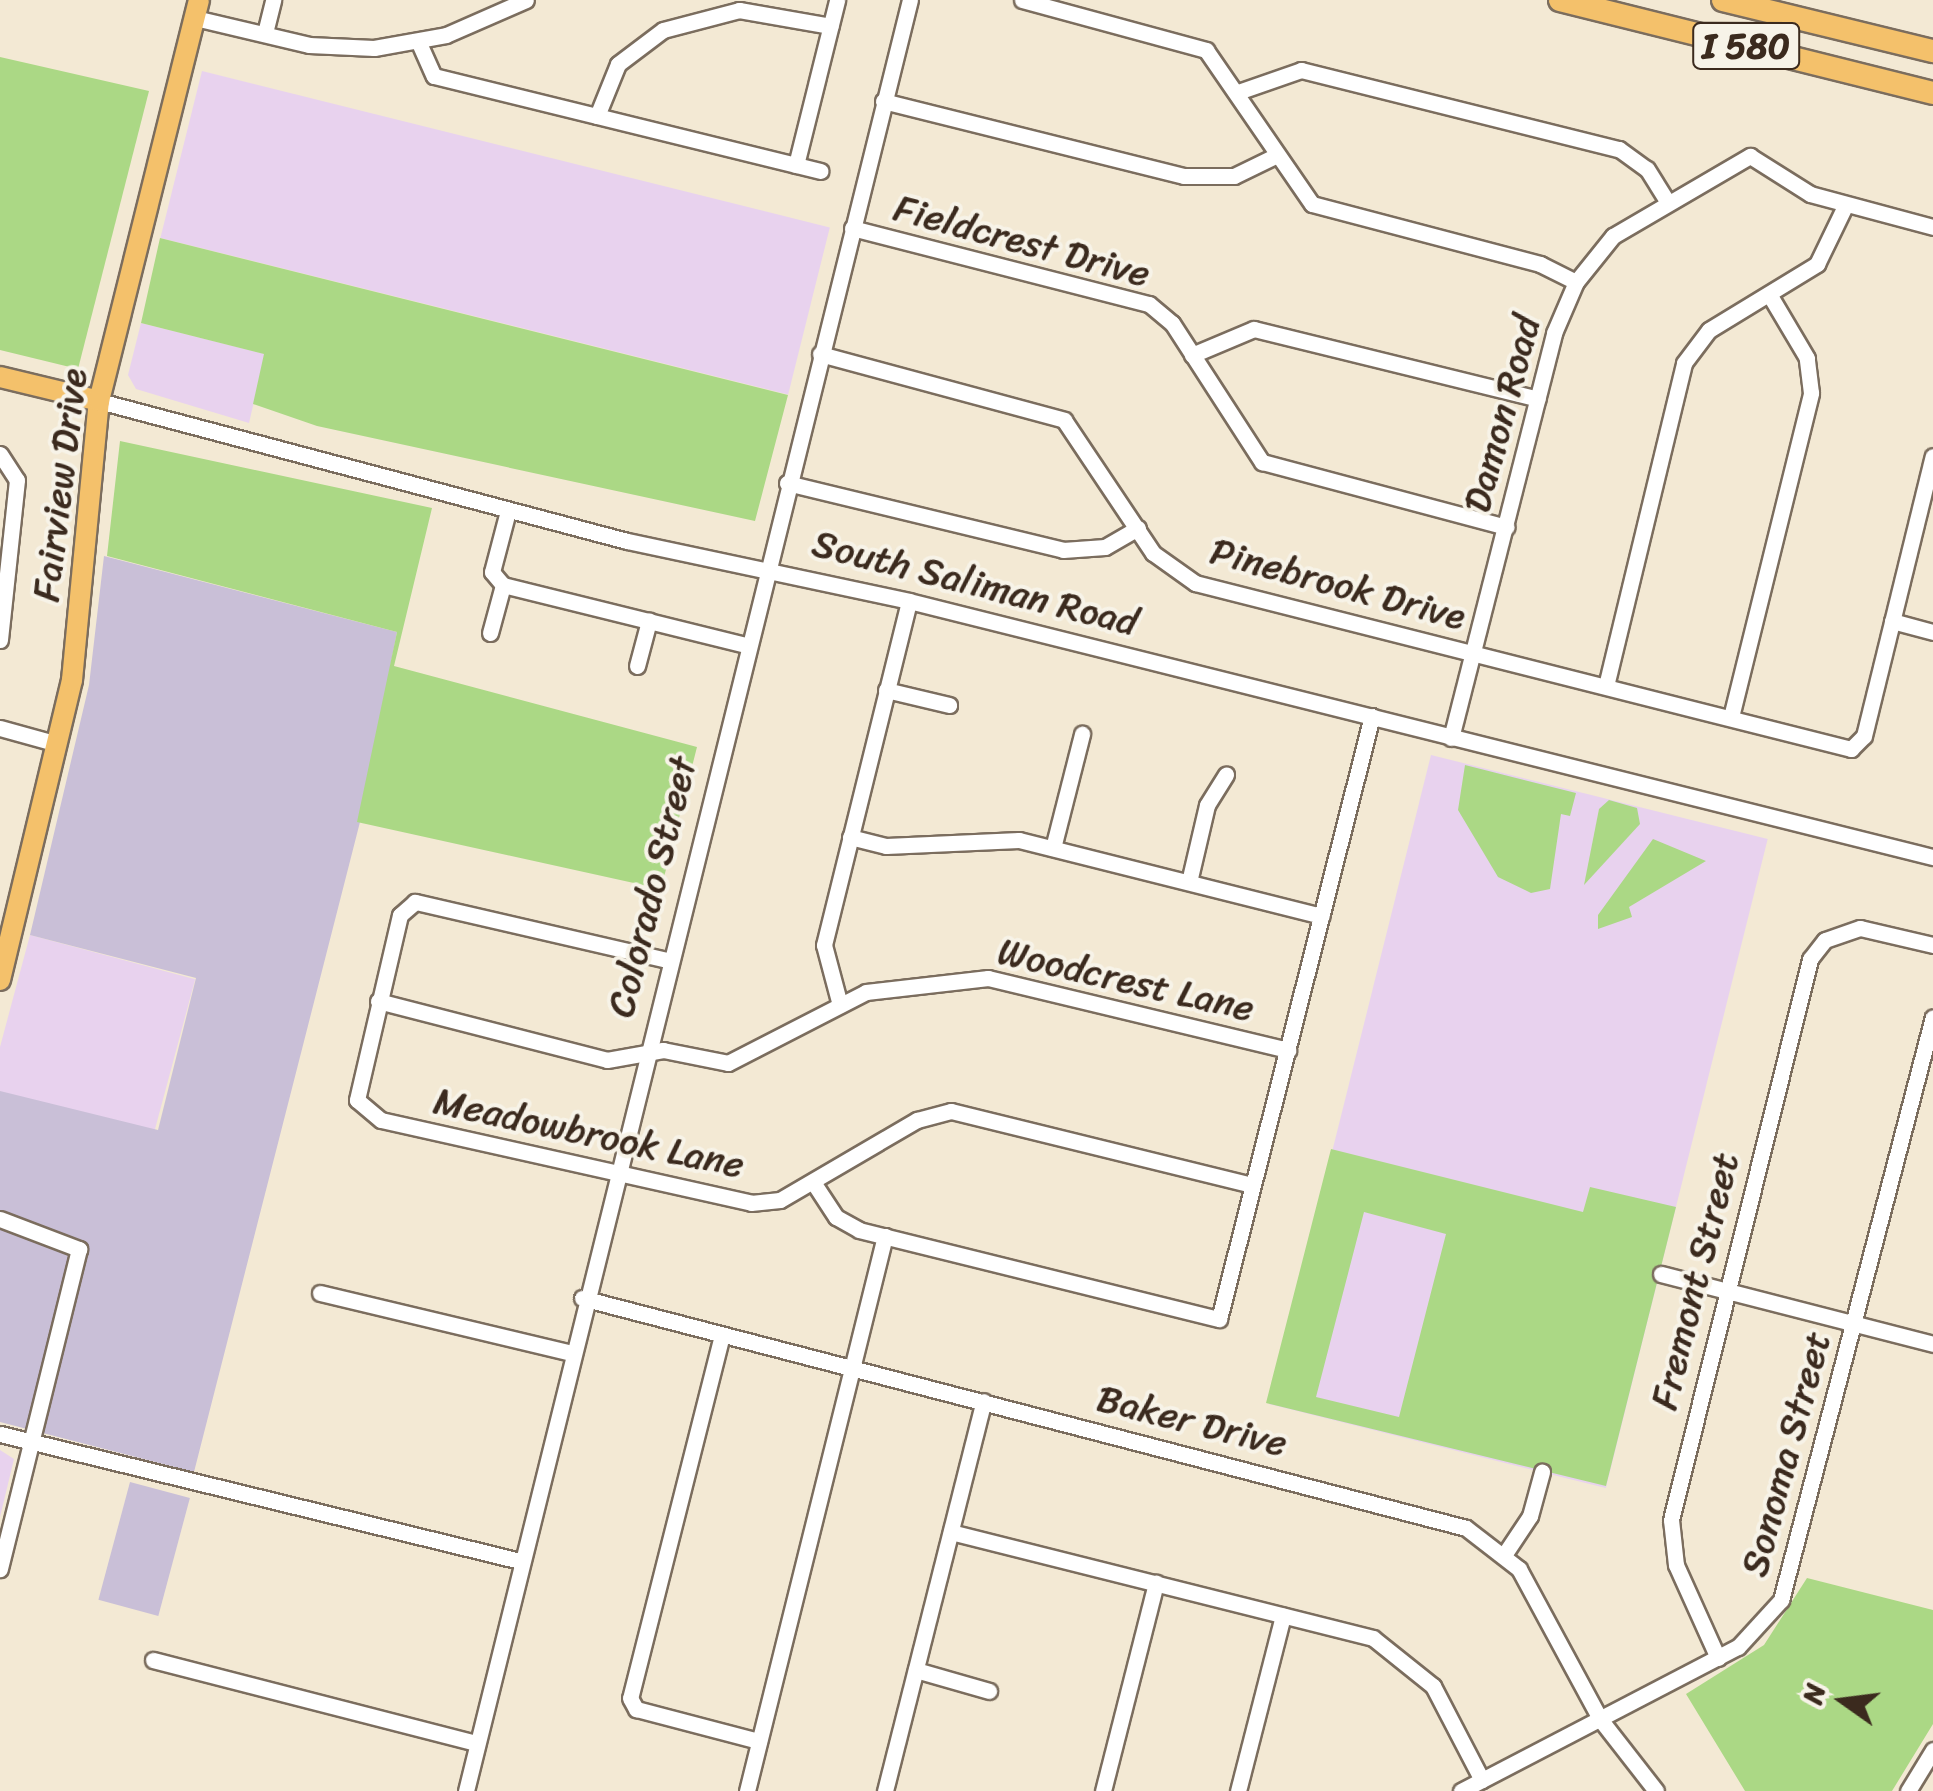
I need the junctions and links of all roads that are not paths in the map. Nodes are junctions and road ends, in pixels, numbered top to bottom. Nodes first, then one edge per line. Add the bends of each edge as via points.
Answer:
1 (273, 0) edge
2 (526, 0) edge
3 (838, 0) edge
4 (910, 0) edge
5 (1022, 0) edge
6 (1560, 0) edge
7 (1722, 0) edge
8 (197, 9) edge
9 (831, 26) junction
10 (265, 34) junction
11 (418, 43) junction
12 (1933, 52) edge
13 (1238, 92) junction
14 (1933, 93) edge
15 (883, 101) junction
16 (598, 116) junction
17 (1276, 155) junction
18 (796, 165) junction
19 (821, 171) dead end
20 (1666, 200) junction
21 (1845, 206) junction
22 (1933, 226) edge
23 (852, 228) junction
24 (1576, 282) junction
25 (1768, 294) junction
26 (820, 354) junction
27 (1192, 354) junction
28 (0, 377) edge
29 (1538, 399) junction
30 (99, 401) junction
31 (0, 454) edge
32 (1933, 456) edge
33 (788, 483) junction
34 (508, 510) junction
35 (1506, 526) junction
36 (1138, 528) junction
37 (766, 568) junction
38 (502, 584) junction
39 (909, 600) junction
40 (649, 621) junction
41 (1892, 622) junction
42 (1933, 632) edge
43 (490, 633) dead end
44 (0, 640) edge
45 (746, 645) junction
46 (1474, 653) junction
47 (637, 666) dead end
48 (1606, 686) junction
49 (886, 690) junction
50 (950, 706) dead end
51 (1372, 716) junction
52 (1730, 717) junction
53 (0, 728) edge
54 (1082, 734) dead end
55 (1452, 738) junction
56 (58, 744) junction
57 (1226, 774) dead end
58 (850, 837) junction
59 (1053, 848) junction
60 (1933, 857) edge
61 (1189, 882) junction
62 (1322, 916) junction
63 (1933, 945) edge
64 (667, 960) junction
65 (0, 980) edge
66 (378, 1001) junction
67 (840, 1006) junction
68 (1933, 1017) edge
69 (1288, 1050) junction
70 (643, 1056) junction
71 (612, 1176) junction
72 (812, 1182) junction
73 (1252, 1185) junction
74 (0, 1220) edge
75 (885, 1236) junction
76 (1660, 1274) dead end
77 (1726, 1290) junction
78 (320, 1293) dead end
79 (582, 1298) junction
80 (1856, 1323) junction
81 (722, 1334) junction
82 (1933, 1344) edge
83 (568, 1352) junction
84 (854, 1368) junction
85 (984, 1401) junction
86 (0, 1434) edge
87 (32, 1443) junction
88 (1542, 1472) dead end
89 (950, 1532) junction
90 (1504, 1556) junction
91 (516, 1560) junction
92 (0, 1569) edge
93 (1156, 1583) junction
94 (1283, 1616) junction
95 (1718, 1658) junction
96 (153, 1660) dead end
97 (916, 1670) junction
98 (990, 1691) dead end
99 (1600, 1719) junction
100 (760, 1741) junction
101 (477, 1743) junction
102 (1933, 1750) edge
103 (1482, 1780) junction
104 (466, 1791) edge
105 (747, 1791) edge
106 (885, 1791) edge
107 (1104, 1791) edge
108 (1238, 1791) edge
109 (1461, 1791) edge
110 (1656, 1791) edge
111 (1908, 1791) edge

1 - 10 street
2 - 11 street
3 - 9 street
4 - 15 street, Colorado Street
5 - 13 street via 1189,42 1221,63
6 - 14 highway, I 580
7 - 12 highway, I 580
8 - 10 street
8 - 30 main road, Fairview Drive
9 - 16 street via 740,10 663,30 618,64
9 - 18 street
10 - 11 street via 358,49
11 - 16 street via 434,76
13 - 17 street
13 - 20 street via 1302,70 1618,149 1648,169
15 - 17 street via 1184,176 1234,176
15 - 23 street, Colorado Street
16 - 18 street
17 - 24 street via 1307,200 1333,214 1540,264
18 - 19 street
20 - 21 street, Damon Road via 1757,157 1797,188
20 - 24 street, Damon Road via 1612,236
21 - 22 street
21 - 25 street via 1817,264
23 - 26 street, Colorado Street
23 - 27 street, Fieldcrest Drive via 1134,298 1172,323
24 - 29 street, Damon Road
25 - 48 street via 1709,330 1684,363
25 - 52 street via 1807,358 1811,394
26 - 33 street, Colorado Street
26 - 36 street, Pinebrook Drive via 1064,420
27 - 29 street via 1254,329
27 - 35 street, Fieldcrest Drive via 1248,451 1276,470
28 - 30 main road, South Saliman Road
29 - 35 street, Damon Road
30 - 34 street, South Saliman Road
30 - 56 main road, Fairview Drive
31 - 44 street via 17,480
32 - 41 street
33 - 36 street via 1062,550 1104,547
33 - 37 street, Colorado Street
34 - 37 street, South Saliman Road
34 - 38 street via 492,572
35 - 46 street, Damon Road
36 - 46 street, Pinebrook Drive via 1165,565 1195,583
37 - 39 street, South Saliman Road
37 - 45 street, Colorado Street
38 - 40 street
38 - 43 street
39 - 49 street
39 - 51 street, South Saliman Road
40 - 45 street
40 - 47 street
41 - 42 street
41 - 52 street, Pinebrook Drive via 1857,745
45 - 64 street, Colorado Street
46 - 48 street, Pinebrook Drive
46 - 55 street, Damon Road
48 - 52 street, Pinebrook Drive
49 - 50 street
49 - 58 street
51 - 55 street, South Saliman Road
51 - 62 street
53 - 56 street
54 - 59 street
55 - 60 street, South Saliman Road
56 - 65 main road, Fairview Drive
57 - 61 street via 1207,805
58 - 59 street via 894,846 998,837
58 - 67 street via 824,945
59 - 61 street
61 - 62 street
62 - 69 street
63 - 77 street, Fremont Street via 1842,930 1810,958
64 - 66 street via 415,902 400,915
64 - 70 street, Colorado Street
66 - 70 street, Woodcrest Lane via 607,1060
66 - 71 street, Meadowbrook Lane via 356,1088 362,1110
67 - 69 street, Woodcrest Lane via 877,989 1002,979
67 - 70 street, Woodcrest Lane via 741,1061
68 - 80 street, Sonoma Street
69 - 73 street
70 - 71 street, Colorado Street
71 - 72 street, Meadowbrook Lane via 633,1173 764,1204
71 - 79 street, Colorado Street
72 - 73 street, Meadowbrook Lane via 917,1120 951,1111
72 - 75 street via 843,1223
73 - 75 street via 1219,1319
74 - 87 street via 80,1249
75 - 84 street
76 - 77 street
77 - 80 street
77 - 95 street, Fremont Street via 1671,1520 1676,1566
78 - 83 street
79 - 81 street, Baker Drive
79 - 83 street, Colorado Street
80 - 82 street
80 - 95 street, Sonoma Street via 1789,1583 1767,1622
81 - 84 street, Baker Drive
81 - 100 street via 637,1672 636,1709
83 - 91 street, Colorado Street
84 - 85 street, Baker Drive
84 - 100 street
85 - 89 street
85 - 90 street, Baker Drive via 1441,1518
86 - 87 street
87 - 91 street
87 - 92 street
88 - 90 street via 1530,1516
89 - 93 street
89 - 97 street
90 - 99 street, Baker Drive via 1538,1599
91 - 101 street, Colorado Street
93 - 94 street
93 - 107 street
94 - 103 street via 1372,1638 1414,1663
94 - 108 street
95 - 99 street, Sonoma Street
96 - 101 street
97 - 98 street
97 - 106 street
99 - 103 street, Sonoma Street
99 - 110 street, Baker Drive
100 - 105 street
101 - 104 street, Colorado Street
102 - 111 street
103 - 109 street, Sonoma Street

